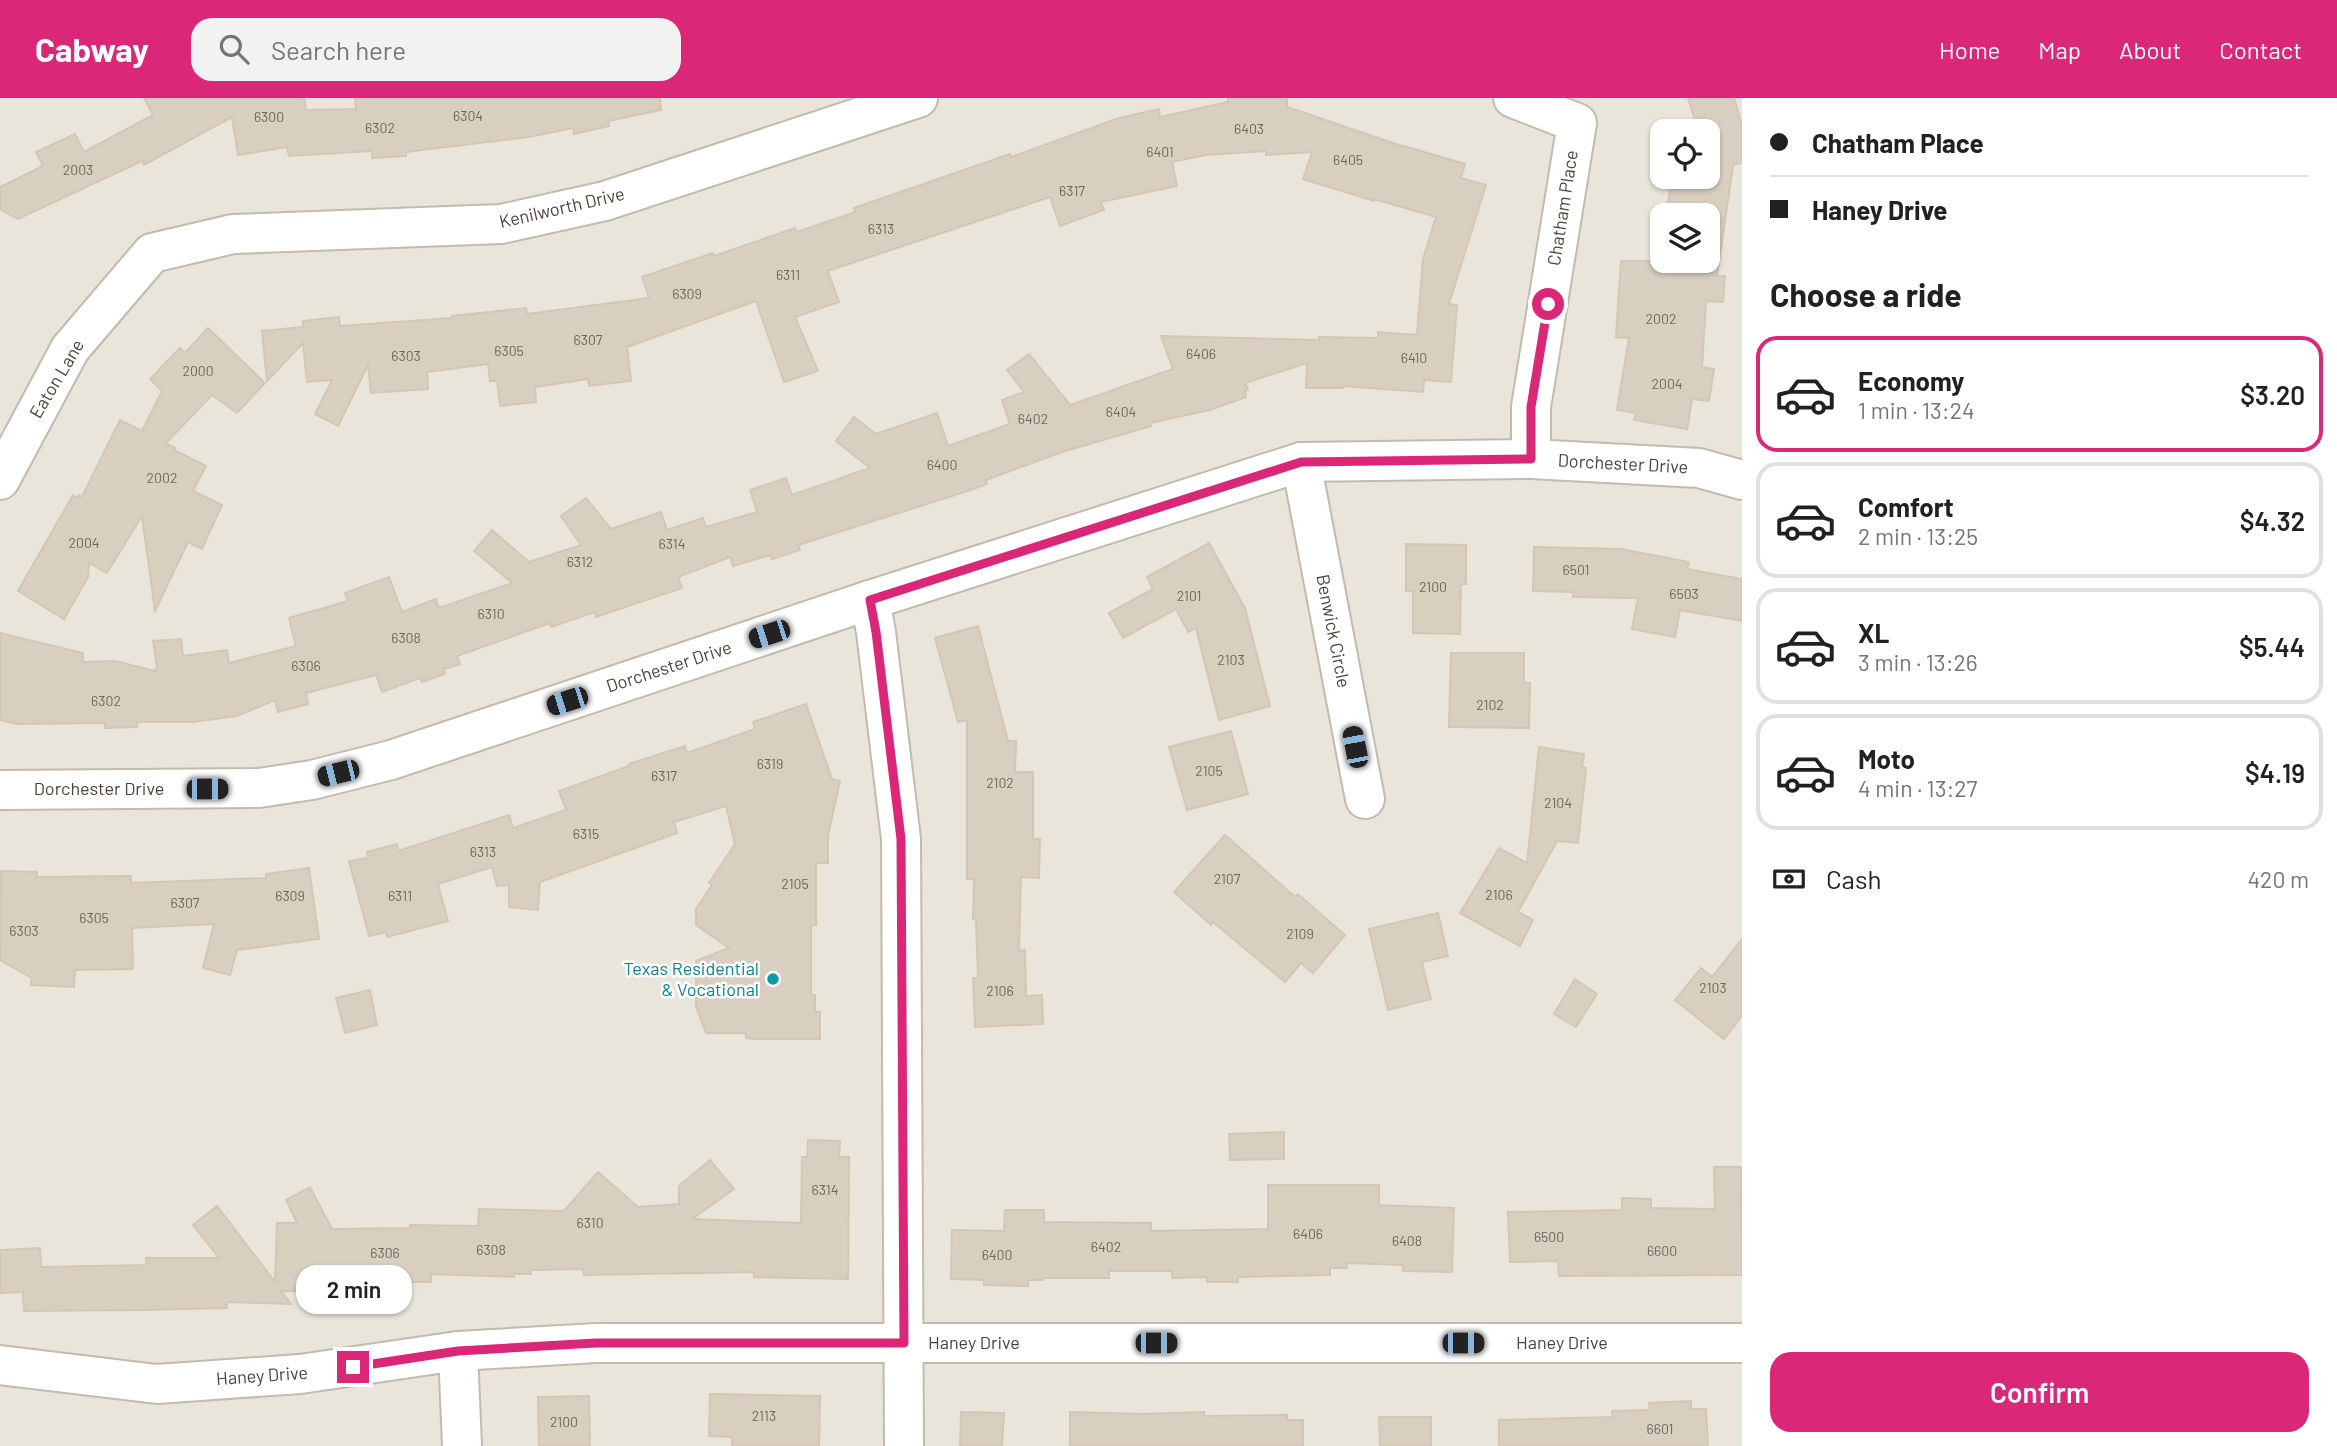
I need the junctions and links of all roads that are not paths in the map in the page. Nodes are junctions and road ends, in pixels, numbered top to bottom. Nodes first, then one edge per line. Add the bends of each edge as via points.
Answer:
1 (918, 98) edge
2 (1513, 98) edge
3 (152, 253) joint
4 (1531, 459) junction
5 (1301, 462) junction
6 (0, 480) edge
7 (1742, 480) edge
8 (870, 600) junction
9 (0, 790) edge
10 (1365, 799) dead end
11 (904, 1343) junction
12 (1742, 1343) edge
13 (458, 1351) junction
14 (0, 1365) edge
15 (462, 1446) edge
16 (904, 1446) edge

1 - 3 street, Kenilworth Drive via 606,201 514,221 233,234
2 - 4 street, Chatham Place via 1577,123 1531,407
3 - 6 street, Eaton Lane via 70,349
4 - 5 street, Dorchester Drive
4 - 7 street, Dorchester Drive via 1699,468
5 - 8 street, Dorchester Drive
5 - 10 street, Benwick Circle
8 - 9 street, Dorchester Drive via 390,760 312,780 259,788
8 - 11 street via 901,839
11 - 12 street, Haney Drive
11 - 13 street, Haney Drive via 596,1343
11 - 16 street
13 - 14 street, Haney Drive via 300,1374 158,1384
13 - 15 street

